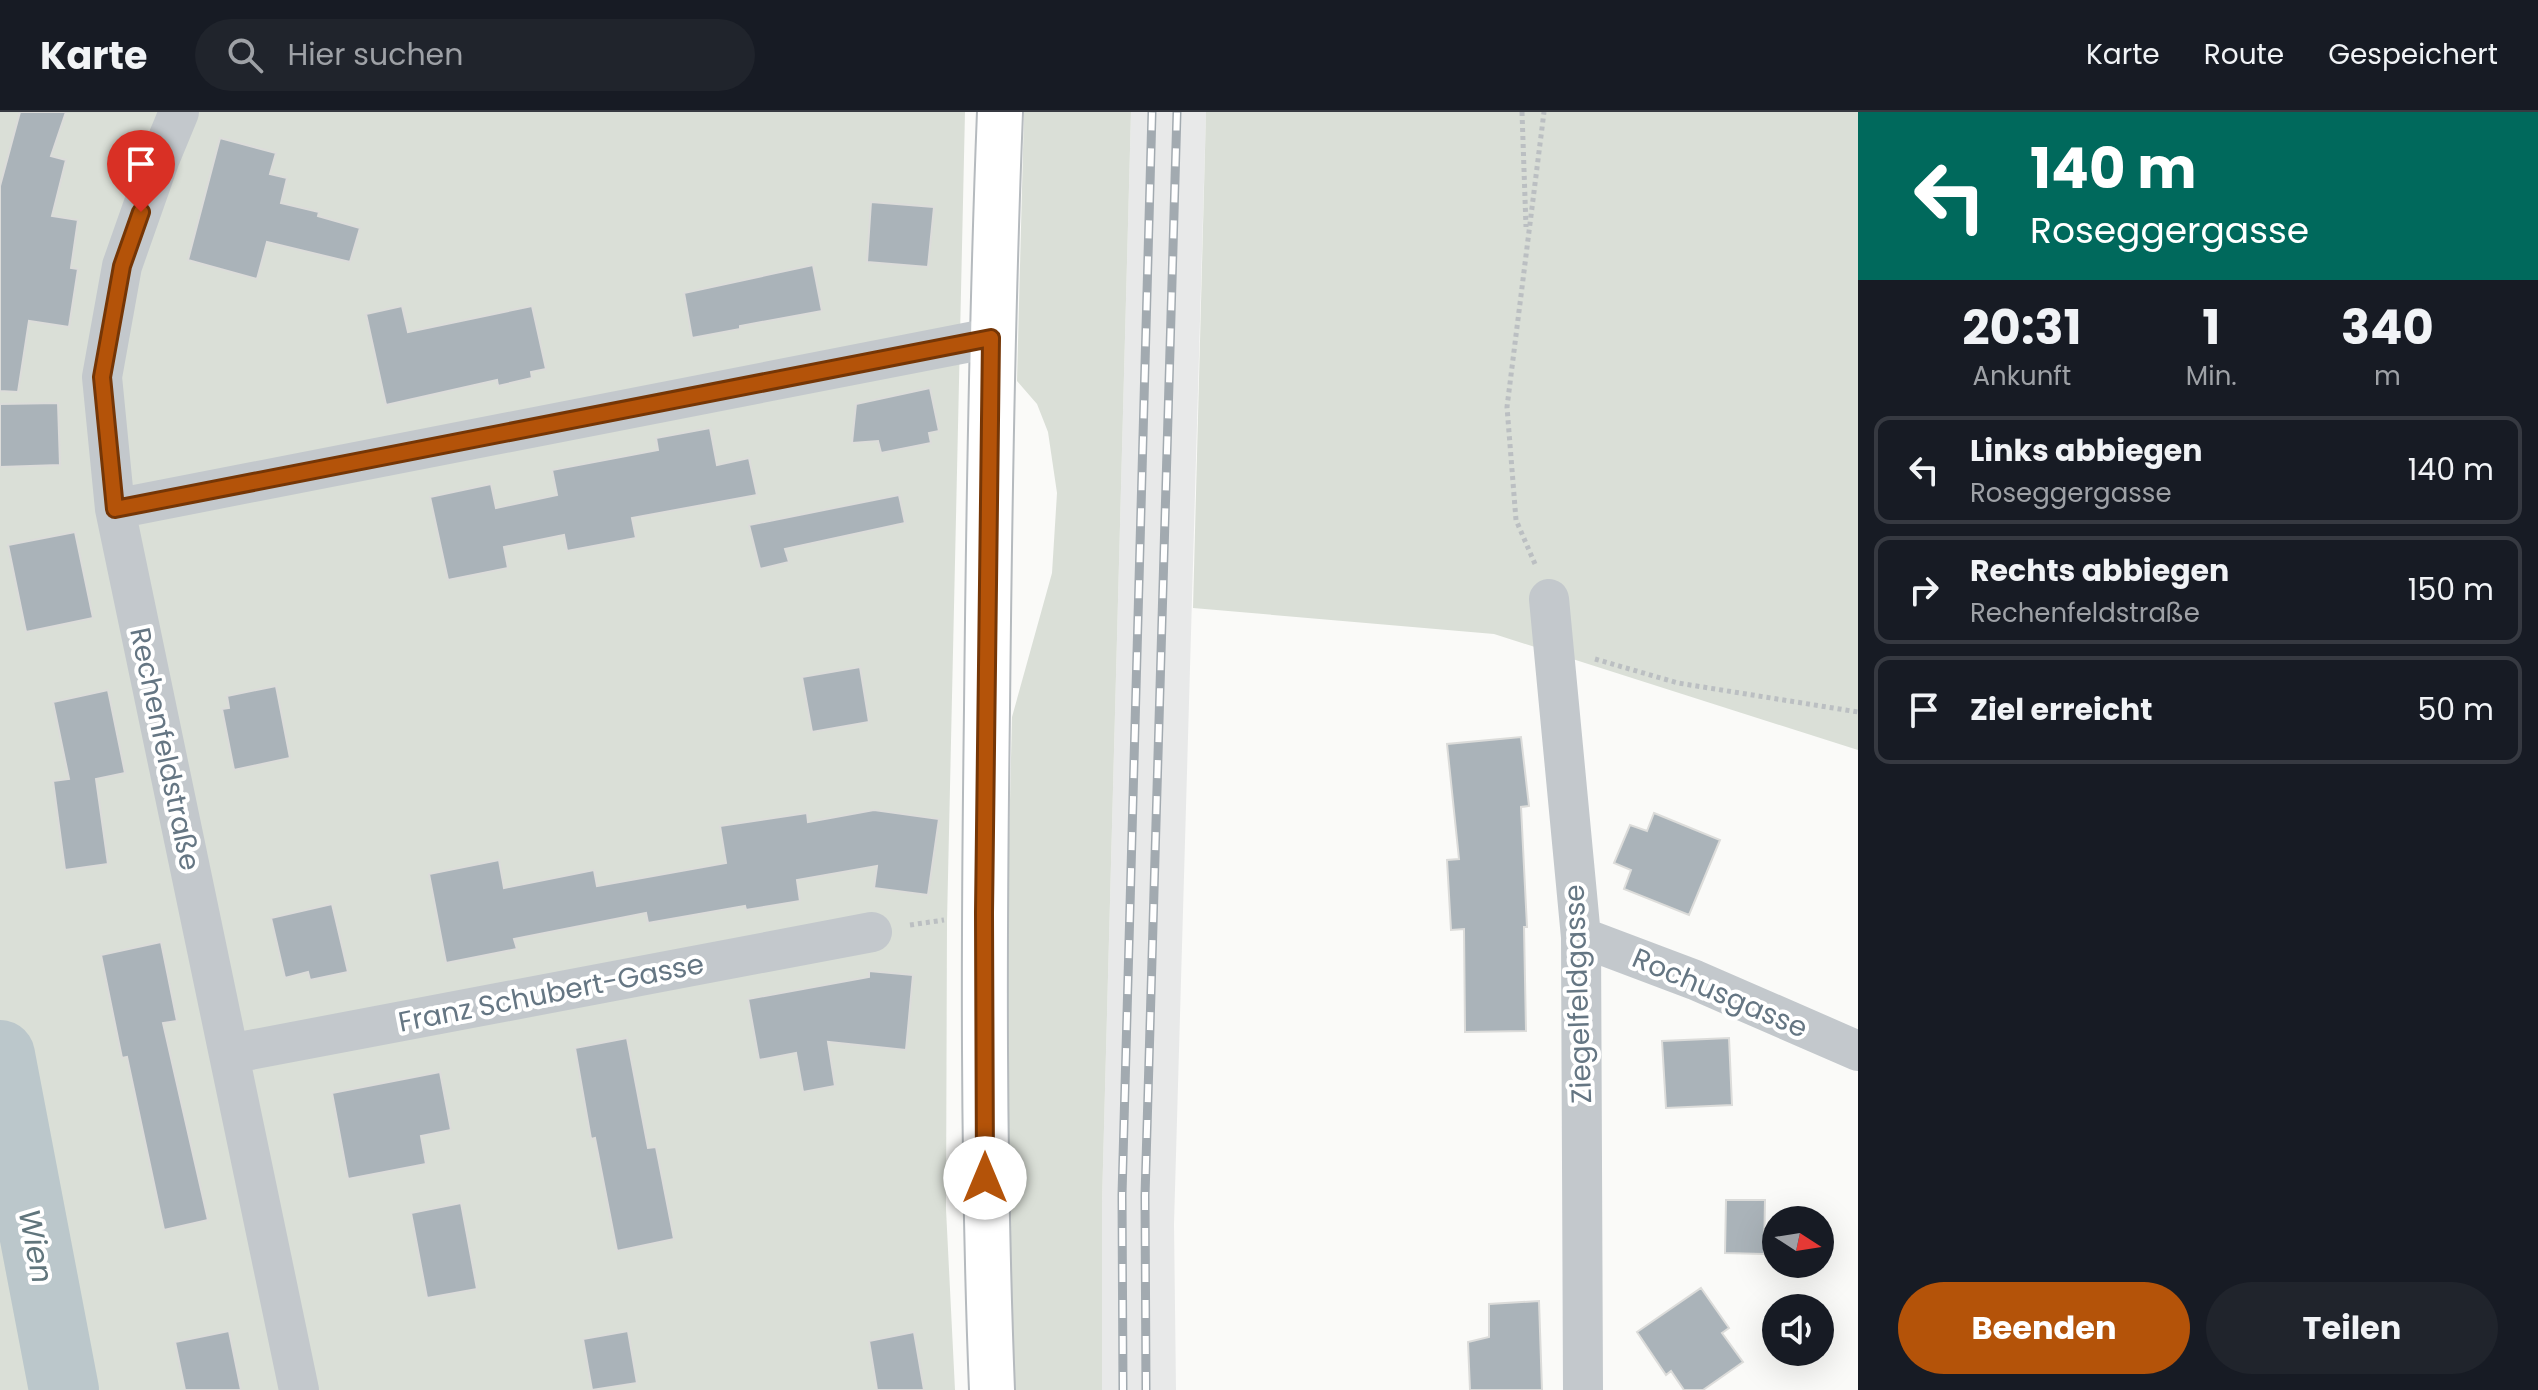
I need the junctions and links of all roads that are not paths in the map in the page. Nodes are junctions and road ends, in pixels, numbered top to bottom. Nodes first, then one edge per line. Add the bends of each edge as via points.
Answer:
1 (179, 112) edge
2 (1000, 112) edge
3 (991, 338) junction
4 (115, 509) junction
5 (1549, 599) road end
6 (872, 932) road end
7 (1581, 937) junction
8 (1858, 1051) edge
9 (229, 1054) junction
10 (299, 1390) edge
11 (992, 1390) edge
12 (1583, 1390) edge

1 - 4 street, Rechenfeldstraße via 122,266 102,377
2 - 3 main road
3 - 4 street
3 - 11 main road via 984,913
4 - 9 street, Rechenfeldstraße
5 - 7 street, Ziegelfeldgasse
6 - 9 street, Franz Schubert-Gasse
7 - 8 street, Rochusgasse
7 - 12 street, Ziegelfeldgasse
9 - 10 street, Rechenfeldstraße

